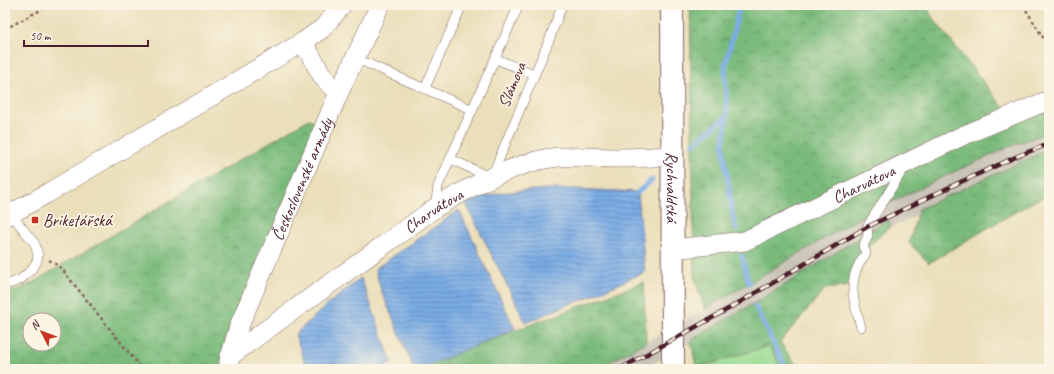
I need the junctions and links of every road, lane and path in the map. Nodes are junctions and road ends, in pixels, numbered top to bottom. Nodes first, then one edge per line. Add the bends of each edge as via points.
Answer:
1 (50, 5) edge
2 (342, 5) edge
3 (380, 5) edge
4 (462, 5) edge
5 (519, 5) edge
6 (562, 5) edge
7 (672, 5) edge
8 (1023, 5) edge
9 (5, 30) edge
10 (303, 42) junction
11 (1049, 47) edge
12 (355, 58) junction
13 (496, 59) junction
14 (534, 74) junction
15 (425, 88) junction
16 (340, 90) junction
17 (1049, 100) edge
18 (472, 110) junction
19 (672, 156) junction
20 (450, 159) junction
21 (907, 163) junction
22 (491, 178) junction
23 (435, 208) junction
24 (9, 215) edge
25 (673, 249) junction
26 (38, 255) junction
27 (5, 285) edge
28 (861, 327) dead end
29 (229, 363) edge
30 (142, 369) edge
31 (674, 369) edge

1 - 9 path
2 - 10 street via 323,28
3 - 12 street, Československé armády
4 - 15 lane
5 - 13 lane
6 - 14 lane, Slámova
7 - 19 street, Rychvaldská
8 - 11 path
10 - 16 street via 323,77 330,85
10 - 24 street
12 - 15 lane
12 - 16 street, Československé armády
13 - 14 lane
13 - 18 lane
14 - 22 lane, Slámova
15 - 18 lane
16 - 29 street, Československé armády via 238,326
17 - 21 street, Charvátova via 962,136
18 - 20 lane
19 - 22 street, Charvátova via 558,157 534,162
19 - 25 street, Rychvaldská
20 - 22 lane
20 - 23 lane via 438,186
21 - 25 street, Charvátova via 745,241
21 - 28 lane via 867,227 868,236 863,246 866,253 858,266 852,285 853,300
22 - 23 street, Charvátova
23 - 29 street, Charvátova
24 - 26 lane via 35,244
25 - 31 street, Rychvaldská
26 - 27 lane via 32,269 20,280
26 - 30 path via 61,268

